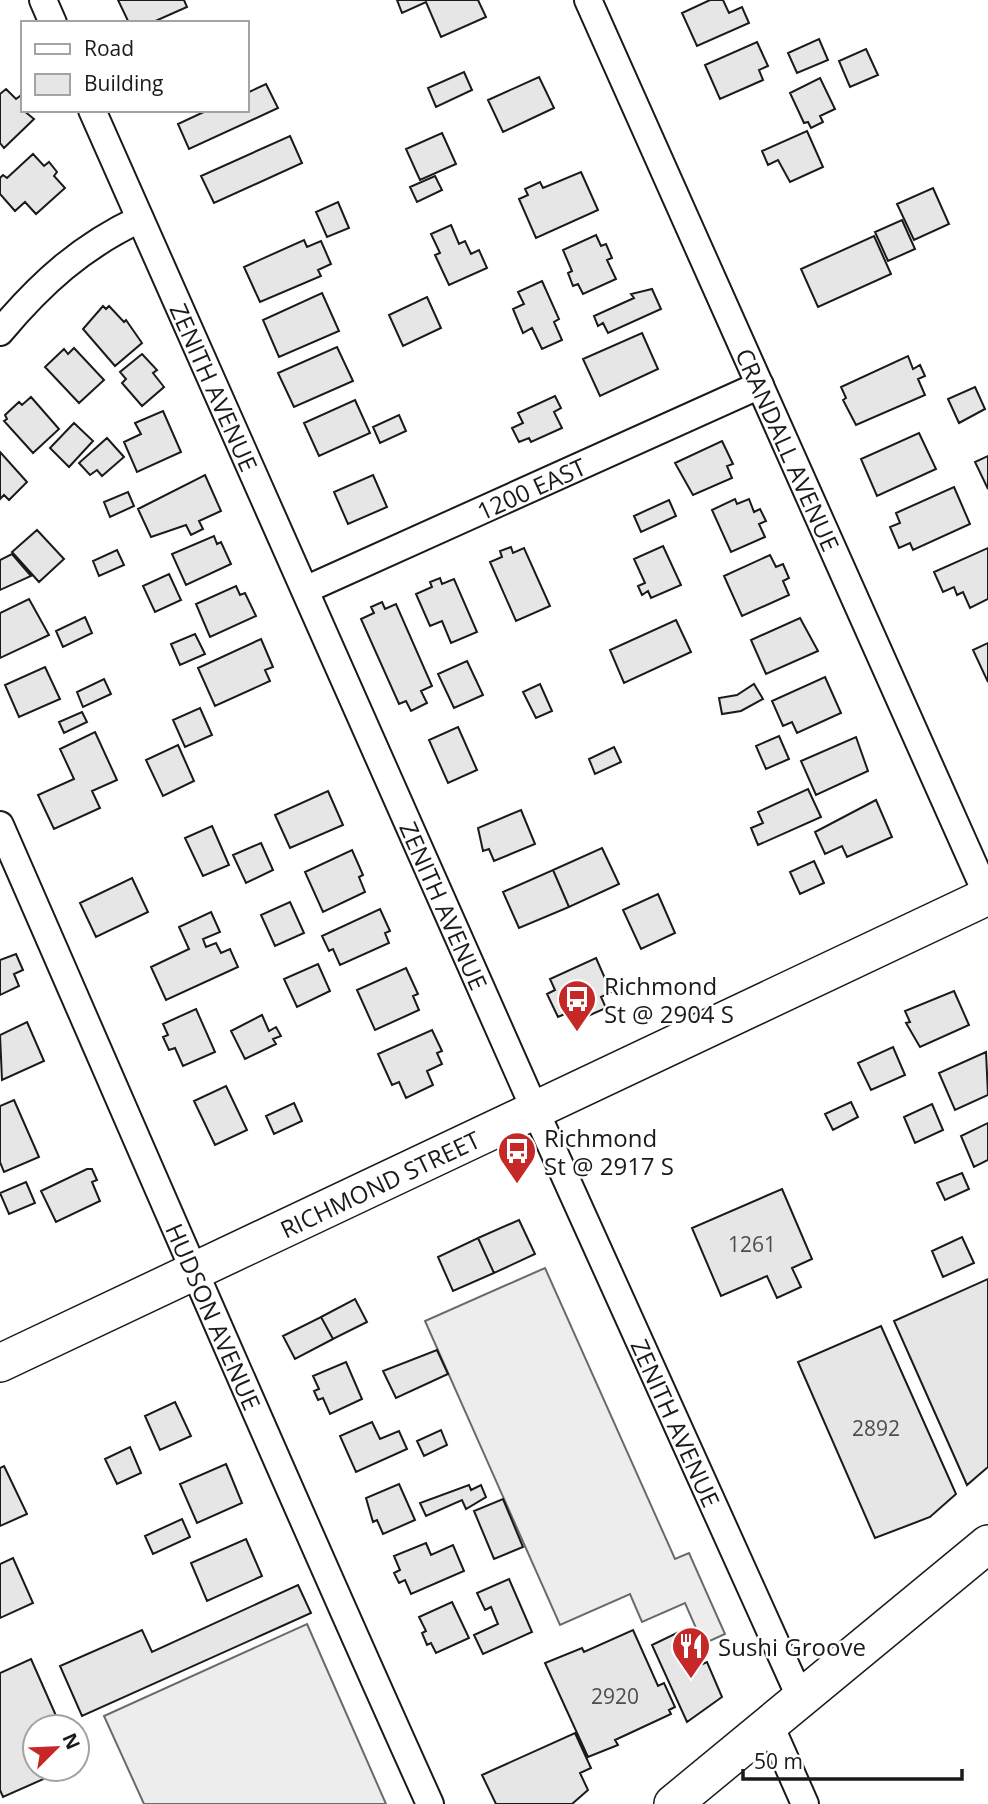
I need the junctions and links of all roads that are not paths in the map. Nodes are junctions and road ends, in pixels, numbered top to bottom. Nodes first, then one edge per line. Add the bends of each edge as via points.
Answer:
1 (43, 0) edge
2 (587, 0) edge
3 (52, 21) edge
4 (93, 112) edge
5 (140, 219) junction
6 (0, 332) edge
7 (760, 385) junction
8 (305, 590) junction
9 (0, 825) edge
10 (988, 896) edge
11 (536, 1110) junction
12 (194, 1273) junction
13 (0, 1363) edge
14 (988, 1544) edge
15 (801, 1699) junction
16 (770, 1725) junction
17 (430, 1804) edge
18 (673, 1804) edge
19 (805, 1804) edge

1 - 3 street
2 - 7 street, CRANDALL AVENUE
4 - 5 street, ZENITH AVENUE
5 - 6 street via 98,240 58,269
5 - 8 street, ZENITH AVENUE
7 - 8 street, 1200 EAST
7 - 10 street, CRANDALL AVENUE
8 - 11 street, ZENITH AVENUE
9 - 12 street, HUDSON AVENUE
10 - 11 main road, RICHMOND STREET
11 - 12 main road, RICHMOND STREET
11 - 15 street, ZENITH AVENUE
12 - 13 main road, RICHMOND STREET
12 - 17 street, HUDSON AVENUE
14 - 15 main road
15 - 16 main road
16 - 18 main road
16 - 19 street

